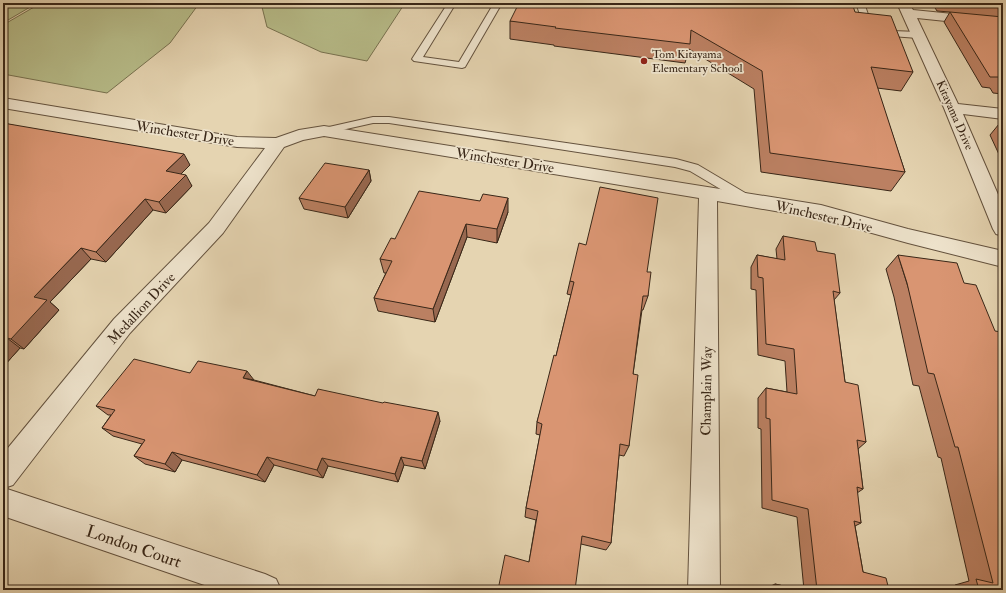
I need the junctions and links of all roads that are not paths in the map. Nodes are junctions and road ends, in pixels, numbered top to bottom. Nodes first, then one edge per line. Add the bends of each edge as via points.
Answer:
1 (452, 3) edge
2 (498, 3) edge
3 (860, 3) edge
4 (906, 8) edge
5 (1003, 23) edge
6 (918, 35) junction
7 (3, 103) edge
8 (952, 108) junction
9 (1003, 114) edge
10 (324, 131) junction
11 (278, 142) junction
12 (708, 193) junction
13 (748, 200) junction
14 (1003, 229) edge
15 (1003, 259) edge
16 (3, 475) edge
17 (3, 502) edge
18 (265, 590) edge
19 (704, 590) edge

1 - 2 lane via 417,59 462,65
3 - 6 lane via 866,21 891,32
4 - 5 street
4 - 6 street, Kitayama Drive
6 - 8 street, Kitayama Drive
7 - 11 street, Winchester Drive via 237,142
8 - 9 street
8 - 14 street, Kitayama Drive
10 - 11 street, Winchester Drive
10 - 12 street, Winchester Drive
10 - 13 lane via 373,120 389,120 676,163 694,168
11 - 16 street, Medallion Drive via 216,228 122,326
12 - 13 street, Winchester Drive
12 - 19 street, Champlain Way
13 - 15 street, Winchester Drive via 821,212
17 - 18 street, London Court

